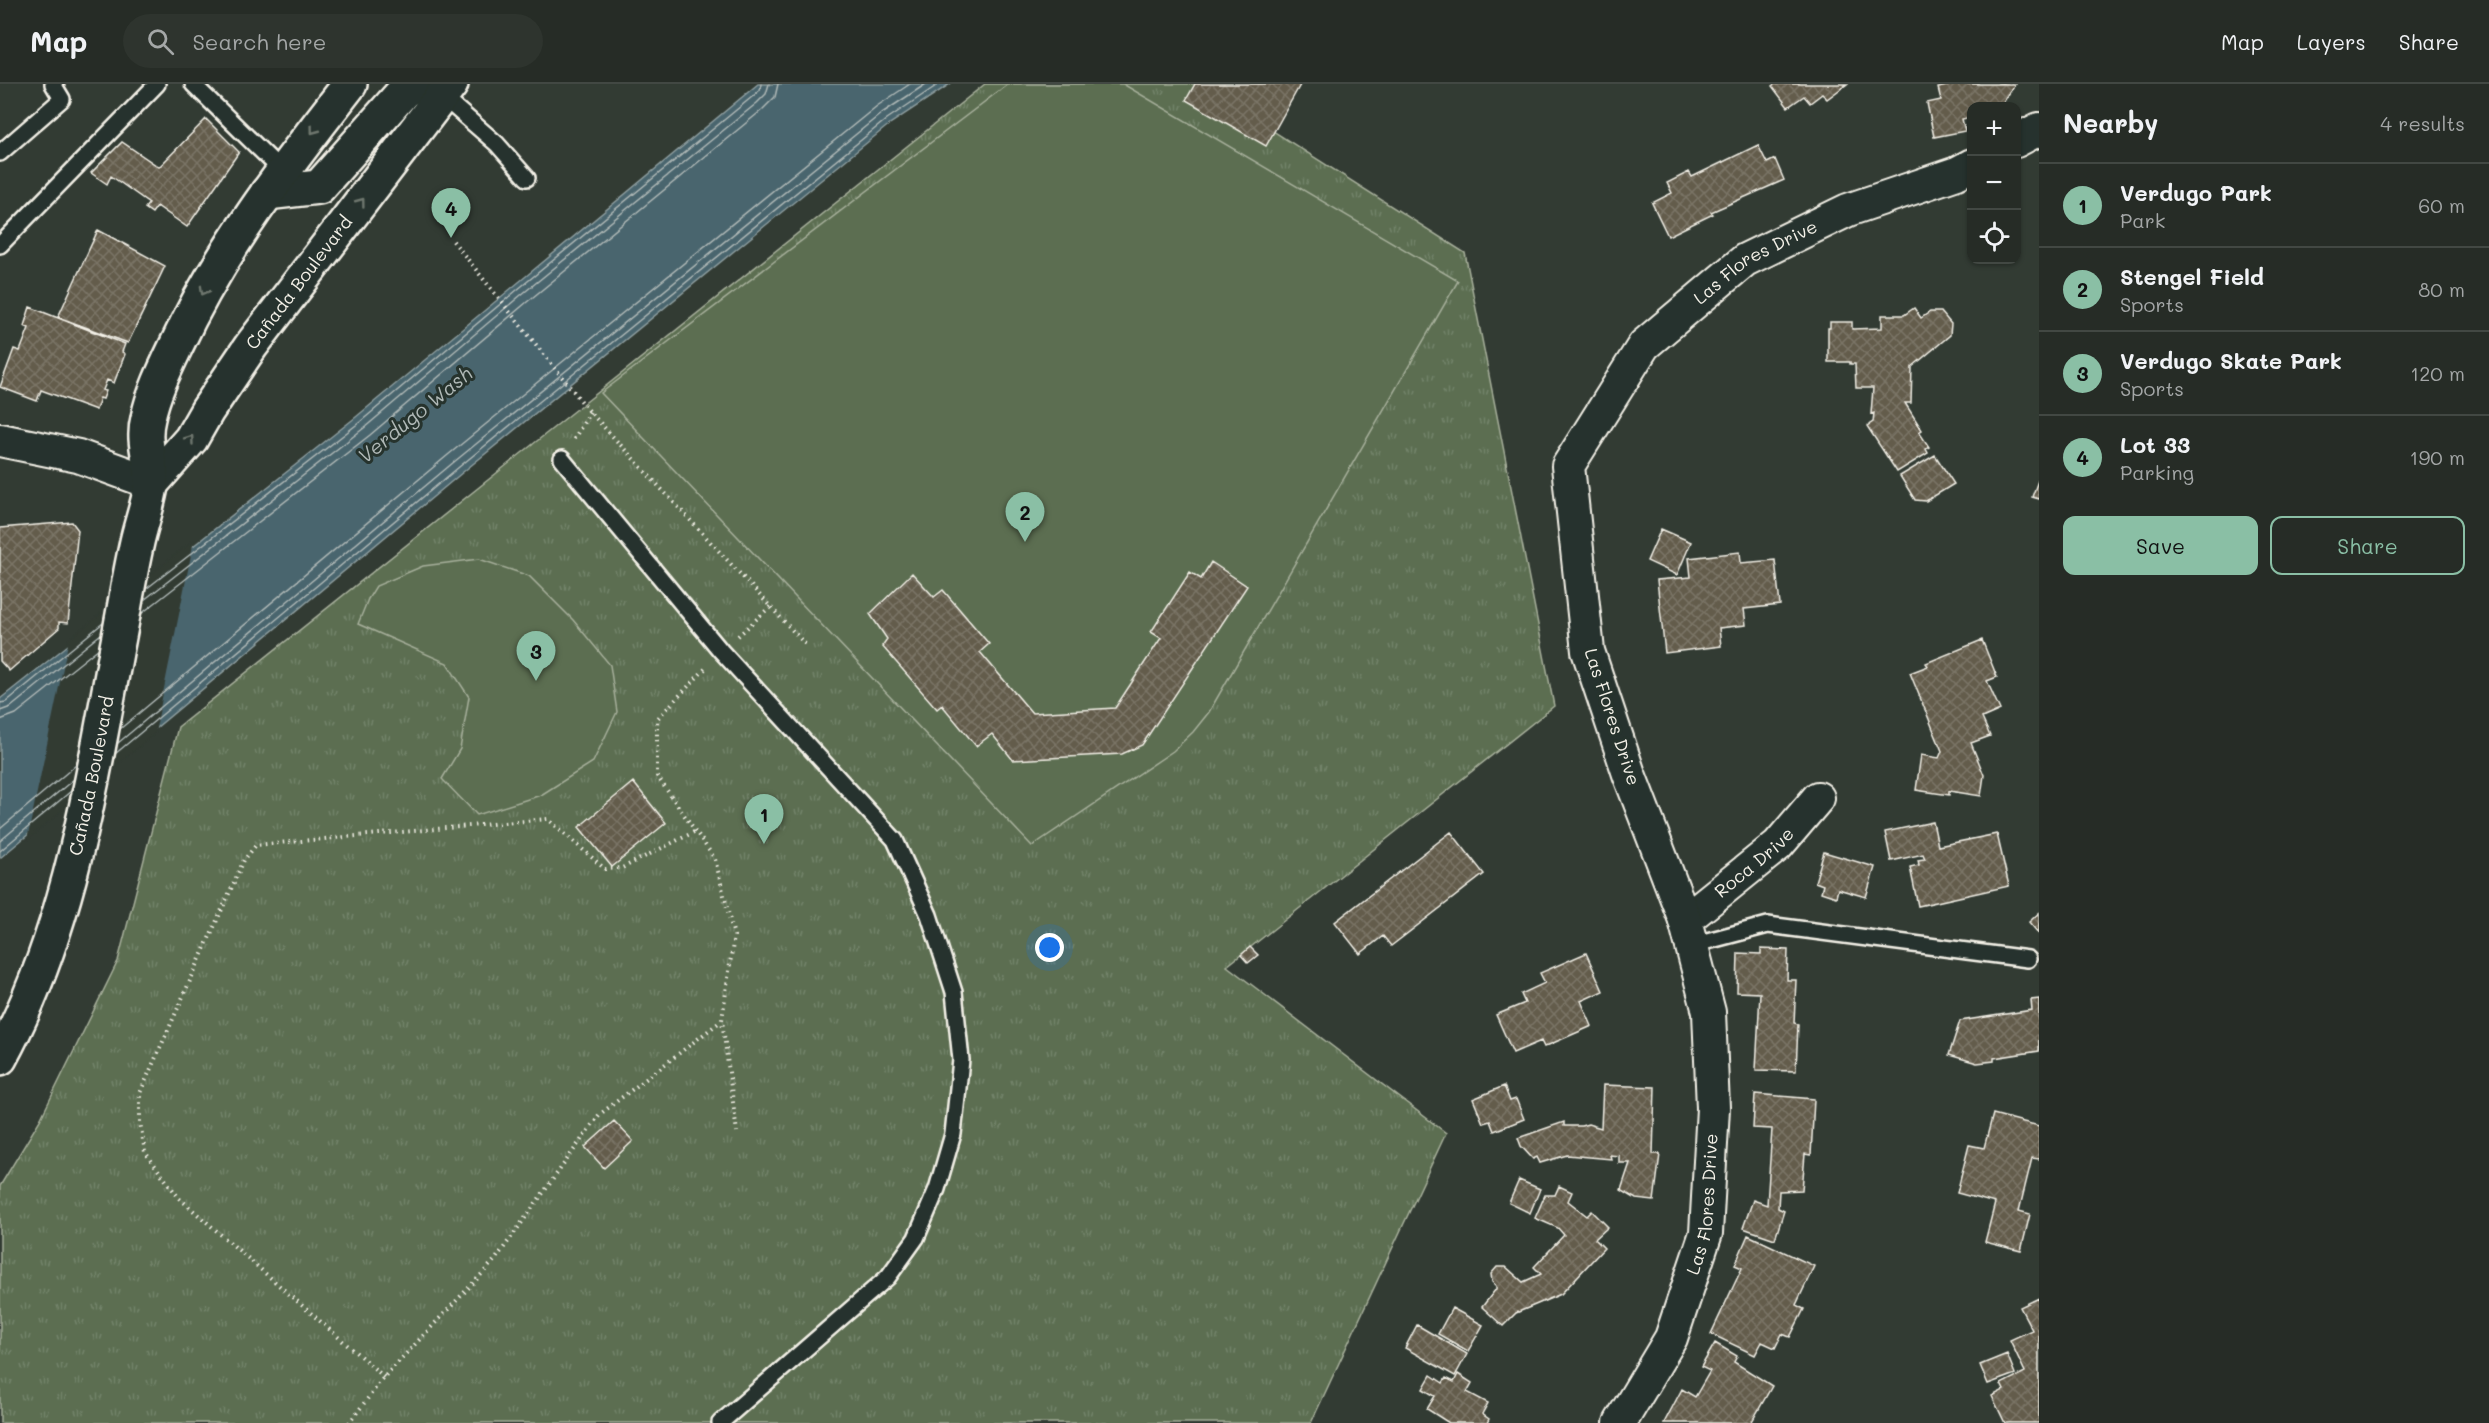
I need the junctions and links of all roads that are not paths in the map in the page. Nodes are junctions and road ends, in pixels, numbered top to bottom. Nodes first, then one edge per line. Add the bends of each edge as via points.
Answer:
1 (53, 84) edge
2 (157, 84) edge
3 (193, 84) edge
4 (341, 87) edge
5 (434, 87) edge
6 (2039, 129) edge
7 (2021, 138) edge
8 (0, 153) edge
9 (1967, 167) edge
10 (527, 178) dead end
11 (275, 182) junction
12 (0, 245) edge
13 (0, 440) edge
14 (562, 459) dead end
15 (152, 483) junction
16 (1818, 798) dead end
17 (1689, 932) junction
18 (2028, 959) dead end
19 (0, 1058) edge
20 (720, 1423) edge
21 (1620, 1423) edge

1 - 8 lane via 62,99
2 - 12 lane
3 - 11 lane
4 -> 11 main road, Cañada Boulevard
5 - 10 lane via 497,144
5 - 11 main road via 404,91 319,187
15 -> 5 main road, Cañada Boulevard via 191,439 251,346
6 - 7 street
9 - 17 street, Las Flores Drive via 1848,210 1745,260 1644,345 1568,466 1588,651 1629,774
11 -> 15 main road, Cañada Boulevard via 213,275 166,366 144,438
13 - 15 street via 78,456
14 - 20 lane via 721,651 895,840 929,915 954,992 961,1060 953,1134 937,1189 916,1238 888,1277
15 - 19 main road, Cañada Boulevard via 137,543 86,815 55,927 20,1022
16 - 17 street, Roca Drive via 1778,845
17 - 18 lane via 1768,925
17 - 21 street, Las Flores Drive via 1709,1012 1713,1108 1707,1233 1671,1338

